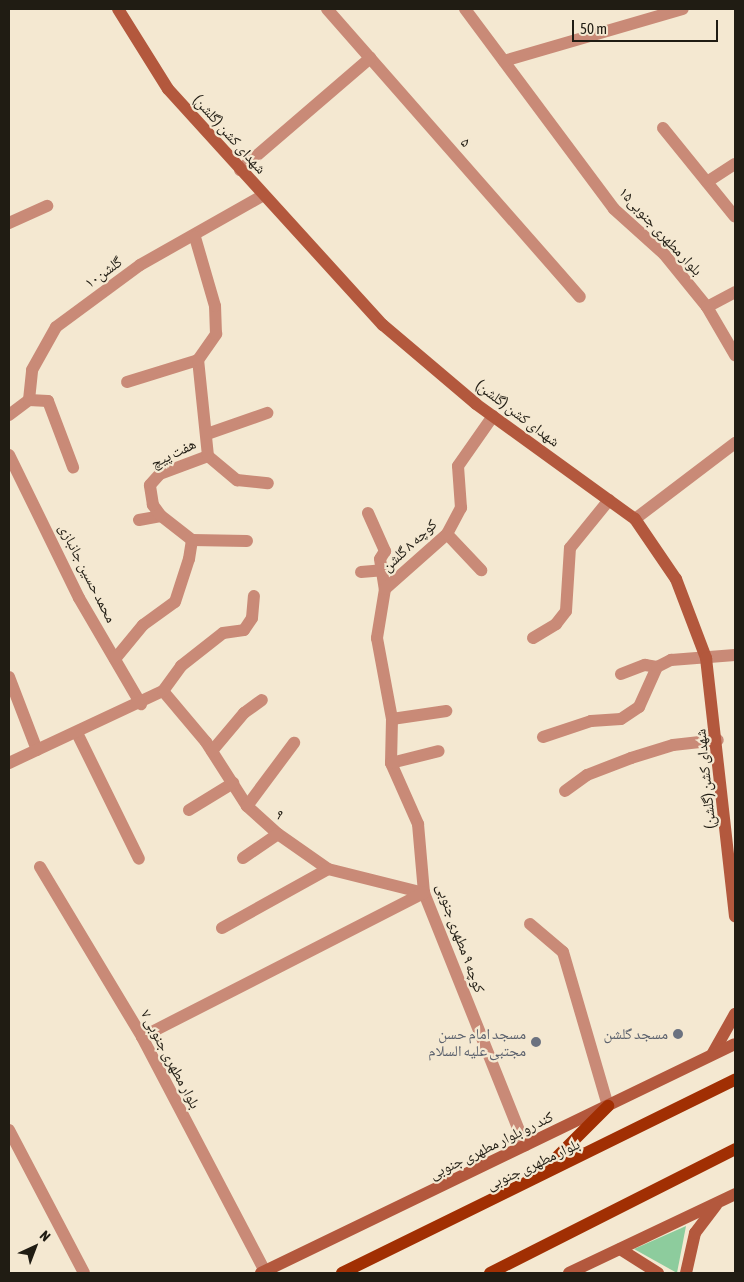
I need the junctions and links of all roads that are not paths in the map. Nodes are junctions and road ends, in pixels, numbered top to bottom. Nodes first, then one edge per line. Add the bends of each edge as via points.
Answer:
1 (118, 9) edge
2 (327, 9) edge
3 (465, 9) edge
4 (683, 9) edge
5 (370, 58) junction
6 (504, 61) junction
7 (663, 128) dead end
8 (735, 164) edge
9 (240, 170) junction
10 (706, 182) junction
11 (262, 196) junction
12 (47, 206) dead end
13 (735, 217) edge
14 (9, 223) edge
15 (195, 237) junction
16 (735, 292) edge
17 (580, 297) dead end
18 (707, 307) junction
19 (735, 355) edge
20 (198, 360) junction
21 (127, 382) dead end
22 (29, 400) junction
23 (267, 413) dead end
24 (9, 415) edge
25 (493, 416) junction
26 (207, 434) junction
27 (735, 443) edge
28 (9, 456) edge
29 (208, 456) junction
30 (73, 466) dead end
31 (268, 483) dead end
32 (609, 500) junction
33 (368, 513) dead end
34 (162, 516) junction
35 (139, 520) dead end
36 (635, 520) junction
37 (448, 534) junction
38 (192, 540) junction
39 (247, 541) dead end
40 (382, 570) junction
41 (481, 570) dead end
42 (361, 572) dead end
43 (385, 589) junction
44 (254, 596) dead end
45 (533, 638) dead end
46 (735, 655) edge
47 (706, 658) junction
48 (115, 659) junction
49 (657, 667) junction
50 (621, 674) dead end
51 (9, 677) edge
52 (163, 691) junction
53 (262, 700) dead end
54 (141, 704) junction
55 (446, 712) dead end
56 (392, 719) junction
57 (77, 732) junction
58 (543, 737) dead end
59 (718, 740) junction
60 (294, 743) dead end
61 (37, 750) junction
62 (439, 750) dead end
63 (212, 751) junction
64 (9, 763) edge
65 (391, 763) junction
66 (233, 783) junction
67 (565, 791) dead end
68 (247, 806) junction
69 (189, 810) dead end
70 (278, 834) junction
71 (243, 858) dead end
72 (139, 859) dead end
73 (40, 867) dead end
74 (328, 870) junction
75 (424, 893) junction
76 (735, 916) edge
77 (530, 924) dead end
78 (222, 928) dead end
79 (735, 1014) edge
80 (142, 1037) junction
81 (735, 1044) edge
82 (711, 1056) junction
83 (735, 1080) edge
84 (608, 1106) junction
85 (9, 1130) edge
86 (525, 1146) junction
87 (735, 1149) edge
88 (532, 1182) junction
89 (735, 1194) edge
90 (717, 1204) junction
91 (620, 1249) junction
92 (263, 1272) edge
93 (84, 1273) edge
94 (342, 1273) edge
95 (490, 1273) edge
96 (569, 1273) edge
97 (658, 1273) edge
98 (686, 1273) edge

1 - 9 street, شهدای کشن (گلشن) via 168,89
2 - 5 street, ۵
3 - 6 street, بلوار مطهری جنوبی۱۵
4 - 6 street
5 - 9 street
5 - 17 street, ۵
6 - 18 street, بلوار مطهری جنوبی۱۵ via 614,209 664,254
7 - 10 street
8 - 10 street
9 - 11 street, شهدای کشن (گلشن)
10 - 13 street
11 - 15 street, گلشن۱۰
11 - 25 street, شهدای کشن (گلشن) via 383,325
12 - 14 street
15 - 20 street via 215,306 216,334
15 - 22 street, گلشن۱۰ via 140,265 56,327 32,370
16 - 18 street
18 - 19 street, بلوار مطهری جنوبی۱۵
20 - 21 street
20 - 26 street, هفت پیچ
22 - 24 street
22 - 30 street via 48,401
23 - 26 street
25 - 32 street, شهدای کشن (گلشن)
25 - 37 street, کوچه ۸ گلشن via 458,466 460,508
26 - 29 street, هفت پیچ
27 - 36 street
28 - 48 street, محمد حسین جانبازی
29 - 31 street via 236,480
29 - 34 street, هفت پیچ via 160,474 150,485 153,505
32 - 36 street, شهدای کشن (گلشن)
32 - 45 street via 570,548 566,611 556,624
33 - 40 street, کوچه ۹ مطهری جنوبی via 386,551 380,560
34 - 35 street
34 - 38 street, هفت پیچ
36 - 47 street, شهدای کشن (گلشن) via 676,580
37 - 41 street
37 - 43 street, کوچه ۸ گلشن
38 - 39 street
38 - 48 street via 175,602 143,625
40 - 42 street
40 - 43 street, کوچه ۹ مطهری جنوبی
43 - 56 street, کوچه ۹ مطهری جنوبی via 377,638
44 - 52 street via 252,618 244,630 223,634 181,666
46 - 47 street
47 - 49 street via 671,660
47 - 59 street, شهدای کشن (گلشن)
48 - 54 street, محمد حسین جانبازی
49 - 50 street via 645,665
49 - 58 street via 638,707 621,718 591,720
51 - 61 street
52 - 54 street
52 - 63 street, ۹
53 - 63 street via 244,713
54 - 57 street
55 - 56 street
56 - 65 street, کوچه ۹ مطهری جنوبی
57 - 61 street
57 - 72 street
59 - 67 street via 674,745 631,758 587,775
59 - 76 street, شهدای کشن (گلشن)
60 - 68 street
61 - 64 street
62 - 65 street
63 - 66 street, ۹
65 - 75 street, کوچه ۹ مطهری جنوبی via 418,824
66 - 68 street, ۹
66 - 69 street
68 - 70 street, ۹
70 - 71 street
70 - 74 street, ۹
73 - 80 street, ۷ بلوار مطهری جنوبی
74 - 75 street, ۹
74 - 78 street
75 - 80 street
75 - 86 street, کوچه ۹ مطهری جنوبی
77 - 84 street via 563,952
79 - 82 street
80 - 92 street, ۷ بلوار مطهری جنوبی
81 - 82 street, کند رو بلوار مطهری جنوبی
82 - 84 street, کند رو بلوار مطهری جنوبی
83 - 88 main road, بلوار مطهری جنوبی
84 - 86 street, کند رو بلوار مطهری جنوبی
84 - 88 main road
85 - 93 street
86 - 92 street, کند رو بلوار مطهری جنوبی
87 - 95 main road
88 - 94 main road, بلوار مطهری جنوبی
89 - 90 street
90 - 91 street
90 - 98 street via 694,1233
91 - 96 street
91 - 97 street

